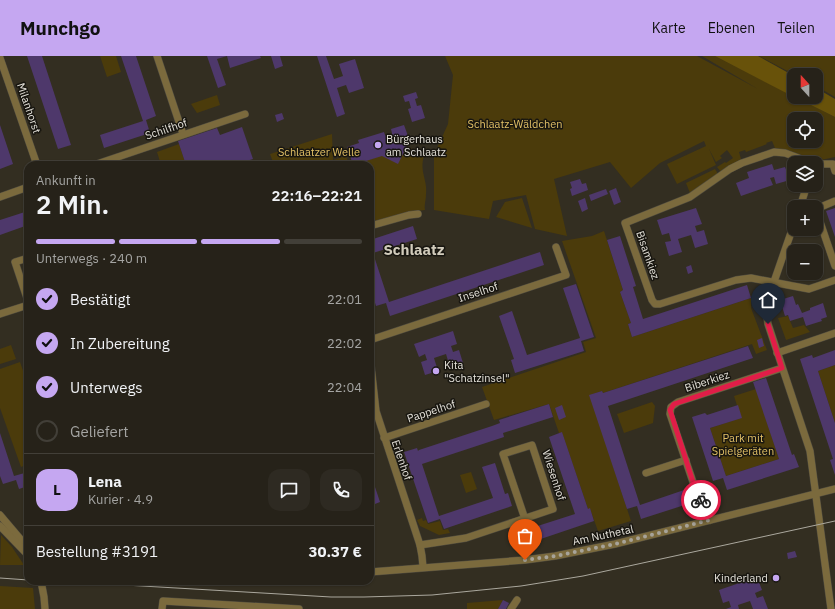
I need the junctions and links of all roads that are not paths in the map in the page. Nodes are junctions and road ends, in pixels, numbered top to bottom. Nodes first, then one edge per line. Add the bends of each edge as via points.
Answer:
1 (157, 56) edge
2 (0, 58) edge
3 (245, 114) dead end
4 (183, 134) junction
5 (793, 156) edge
6 (36, 161) edge
7 (105, 161) edge
8 (823, 165) edge
9 (834, 166) edge
10 (24, 188) edge
11 (0, 197) edge
12 (835, 202) edge
13 (823, 206) edge
14 (418, 214) dead end
15 (374, 225) edge
16 (823, 233) edge
17 (790, 236) edge
18 (556, 247) dead end
19 (24, 259) edge
20 (835, 266) edge
21 (835, 280) edge
22 (774, 282) junction
23 (24, 289) edge
24 (24, 306) edge
25 (0, 314) edge
26 (835, 333) edge
27 (374, 339) edge
28 (777, 353) junction
29 (782, 368) junction
30 (486, 404) dead end
31 (374, 406) edge
32 (384, 438) junction
33 (686, 460) junction
34 (646, 473) dead end
35 (835, 489) edge
36 (816, 494) junction
37 (0, 515) edge
38 (525, 519) junction
39 (710, 520) junction
40 (0, 526) edge
41 (24, 543) edge
42 (420, 545) junction
43 (24, 551) edge
44 (423, 567) junction
45 (374, 572) edge
46 (42, 585) edge
47 (517, 600) dead end
48 (45, 609) edge
49 (162, 609) edge
50 (299, 609) edge
51 (511, 609) edge
52 (831, 609) edge

1 - 4 street
2 - 6 street, Milanhorst
3 - 4 street, Schilfhof
4 - 7 street, Schilfhof
5 - 22 street, Bisamkiez via 774,152 742,163 690,197 625,223 655,304 736,280 751,278
8 - 9 street
10 - 11 street
12 - 13 street
14 - 15 street
16 - 20 street
17 - 22 street
18 - 27 street, Inselhof via 566,275
19 - 23 street via 15,262
21 - 22 street via 809,289
22 - 28 street via 766,311
24 - 25 street
26 - 28 street
28 - 29 street
29 - 33 street, Biberkiez via 678,402 671,407 670,414
29 - 36 street via 810,451
30 - 32 street, Pappelhof
31 - 32 street, Erlenhof
32 - 42 street, Erlenhof
33 - 34 street
33 - 39 street, Biberkiez
35 - 36 street, Am Nuthetal
36 - 39 street, Am Nuthetal
36 - 52 street
37 - 41 street
38 - 38 street, Wiesenhof via 553,509 532,445 503,454
38 - 42 street, Wiesenhof via 466,538
39 - 44 street, Am Nuthetal via 555,556
40 - 43 street
42 - 44 street, Erlenhof
44 - 45 street, Am Nuthetal
46 - 48 street
47 - 51 street
49 - 50 street via 163,601

